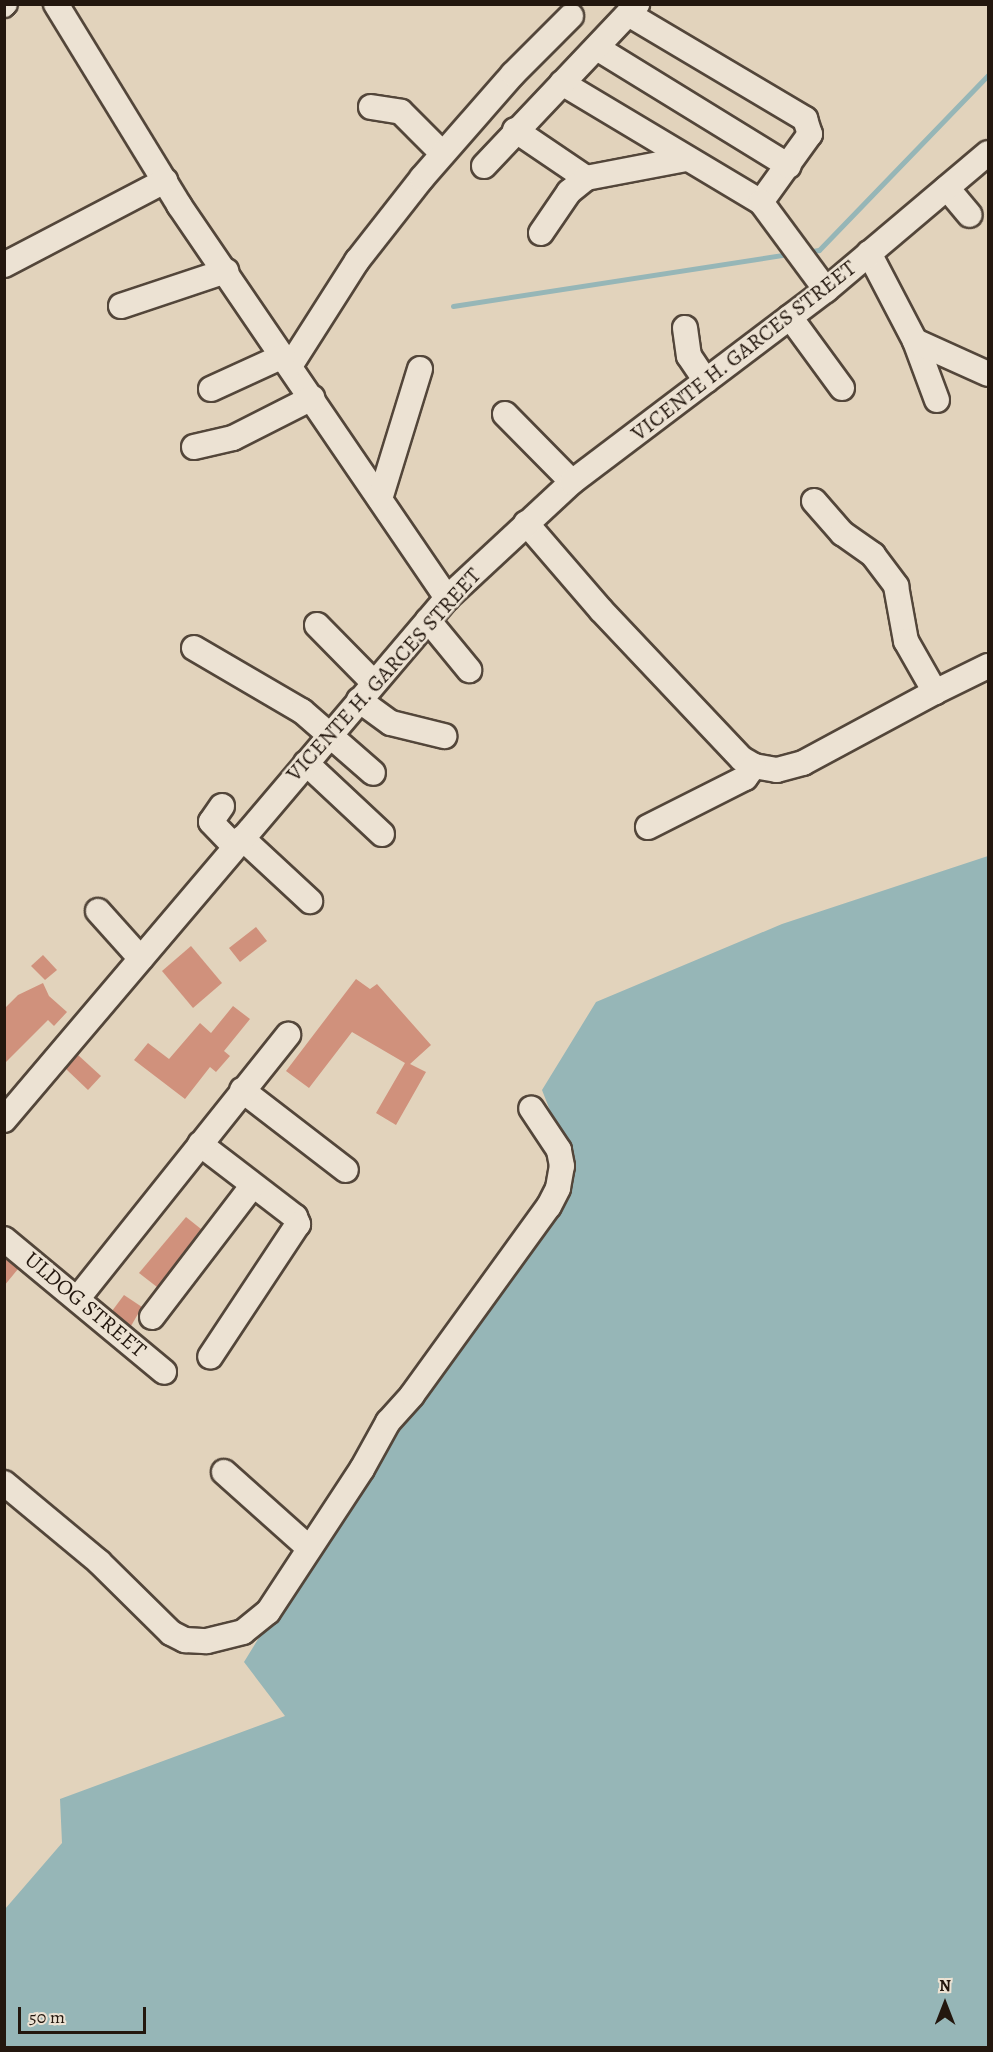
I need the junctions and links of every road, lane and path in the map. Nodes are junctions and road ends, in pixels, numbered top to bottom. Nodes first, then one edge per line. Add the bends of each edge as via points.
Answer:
1 (56, 4) edge
2 (633, 10) edge
3 (571, 16) dead end
4 (597, 48) junction
5 (562, 83) junction
6 (371, 107) dead end
7 (515, 130) junction
8 (443, 154) junction
9 (686, 159) junction
10 (985, 161) edge
11 (484, 166) dead end
12 (789, 166) junction
13 (586, 178) junction
14 (165, 180) junction
15 (947, 188) junction
16 (761, 202) junction
17 (970, 215) dead end
18 (541, 232) dead end
19 (869, 253) junction
20 (4, 265) edge
21 (226, 271) junction
22 (826, 290) junction
23 (121, 306) dead end
24 (790, 316) junction
25 (685, 328) dead end
26 (915, 341) junction
27 (287, 361) junction
28 (420, 369) dead end
29 (988, 374) edge
30 (706, 381) junction
31 (842, 388) dead end
32 (211, 389) dead end
33 (312, 398) junction
34 (937, 400) dead end
35 (505, 414) dead end
36 (194, 447) dead end
37 (572, 482) junction
38 (380, 499) junction
39 (814, 501) dead end
40 (526, 523) junction
41 (447, 598) junction
42 (428, 620) junction
43 (317, 625) dead end
44 (194, 648) dead end
45 (988, 666) edge
46 (469, 670) dead end
47 (367, 691) junction
48 (935, 692) junction
49 (328, 736) junction
50 (444, 736) dead end
51 (306, 763) junction
52 (754, 766) junction
53 (373, 773) dead end
54 (222, 806) dead end
55 (648, 827) dead end
56 (382, 834) dead end
57 (239, 842) junction
58 (310, 901) dead end
59 (98, 911) dead end
60 (141, 959) junction
61 (288, 1035) dead end
62 (242, 1090) junction
63 (531, 1108) dead end
64 (4, 1120) edge
65 (200, 1144) junction
66 (346, 1170) dead end
67 (252, 1186) junction
68 (4, 1239) edge
69 (78, 1298) junction
70 (152, 1317) dead end
71 (210, 1357) dead end
72 (164, 1371) dead end
73 (224, 1472) dead end
74 (4, 1483) edge
75 (309, 1548) junction

1 - 14 street
2 - 4 street
2 - 12 street via 805,119 810,134
3 - 8 street
4 - 5 street
4 - 12 street
5 - 7 street
5 - 9 street
6 - 8 street via 401,112
7 - 11 street
7 - 13 street
8 - 27 street via 357,261
9 - 13 street
9 - 16 street
10 - 15 street, VICENTE H. GARCES STREET
12 - 16 street
13 - 18 street via 569,192
14 - 20 street
14 - 21 street
15 - 17 street
15 - 19 street, VICENTE H. GARCES STREET
16 - 22 street
19 - 22 street, VICENTE H. GARCES STREET
19 - 26 street
21 - 23 street
21 - 27 street
22 - 24 street, VICENTE H. GARCES STREET
24 - 30 street, VICENTE H. GARCES STREET
24 - 31 street
25 - 30 street via 689,356
26 - 29 street
26 - 34 street
27 - 32 street
27 - 33 street
28 - 38 street
30 - 37 street, VICENTE H. GARCES STREET
33 - 36 street via 233,438
33 - 38 street
35 - 37 street
37 - 40 street, VICENTE H. GARCES STREET
38 - 41 street
39 - 48 street via 842,533 873,555 896,586 906,641
40 - 41 street, VICENTE H. GARCES STREET
40 - 52 street via 602,610 742,759
41 - 42 street, VICENTE H. GARCES STREET
42 - 46 street
42 - 47 street, VICENTE H. GARCES STREET
43 - 47 street
44 - 49 street via 302,711
45 - 48 street
47 - 49 street, VICENTE H. GARCES STREET
47 - 50 street via 391,723
48 - 52 street via 803,763 777,770
49 - 51 street, VICENTE H. GARCES STREET
49 - 53 street
51 - 56 street
51 - 57 street, VICENTE H. GARCES STREET
52 - 55 street via 745,778
54 - 57 street via 211,822
57 - 58 street
57 - 60 street, VICENTE H. GARCES STREET
59 - 60 street
60 - 64 street, VICENTE H. GARCES STREET
61 - 62 street
62 - 65 street
62 - 66 street
63 - 75 street via 559,1150 562,1166 558,1188 412,1395 388,1422
65 - 67 street
65 - 69 street
67 - 70 street
67 - 71 street via 295,1217 298,1224
68 - 69 street, ULDOG STREET
69 - 72 street, ULDOG STREET
73 - 75 street
74 - 75 street via 99,1562 171,1633 185,1640 227,1639 243,1632 268,1612

